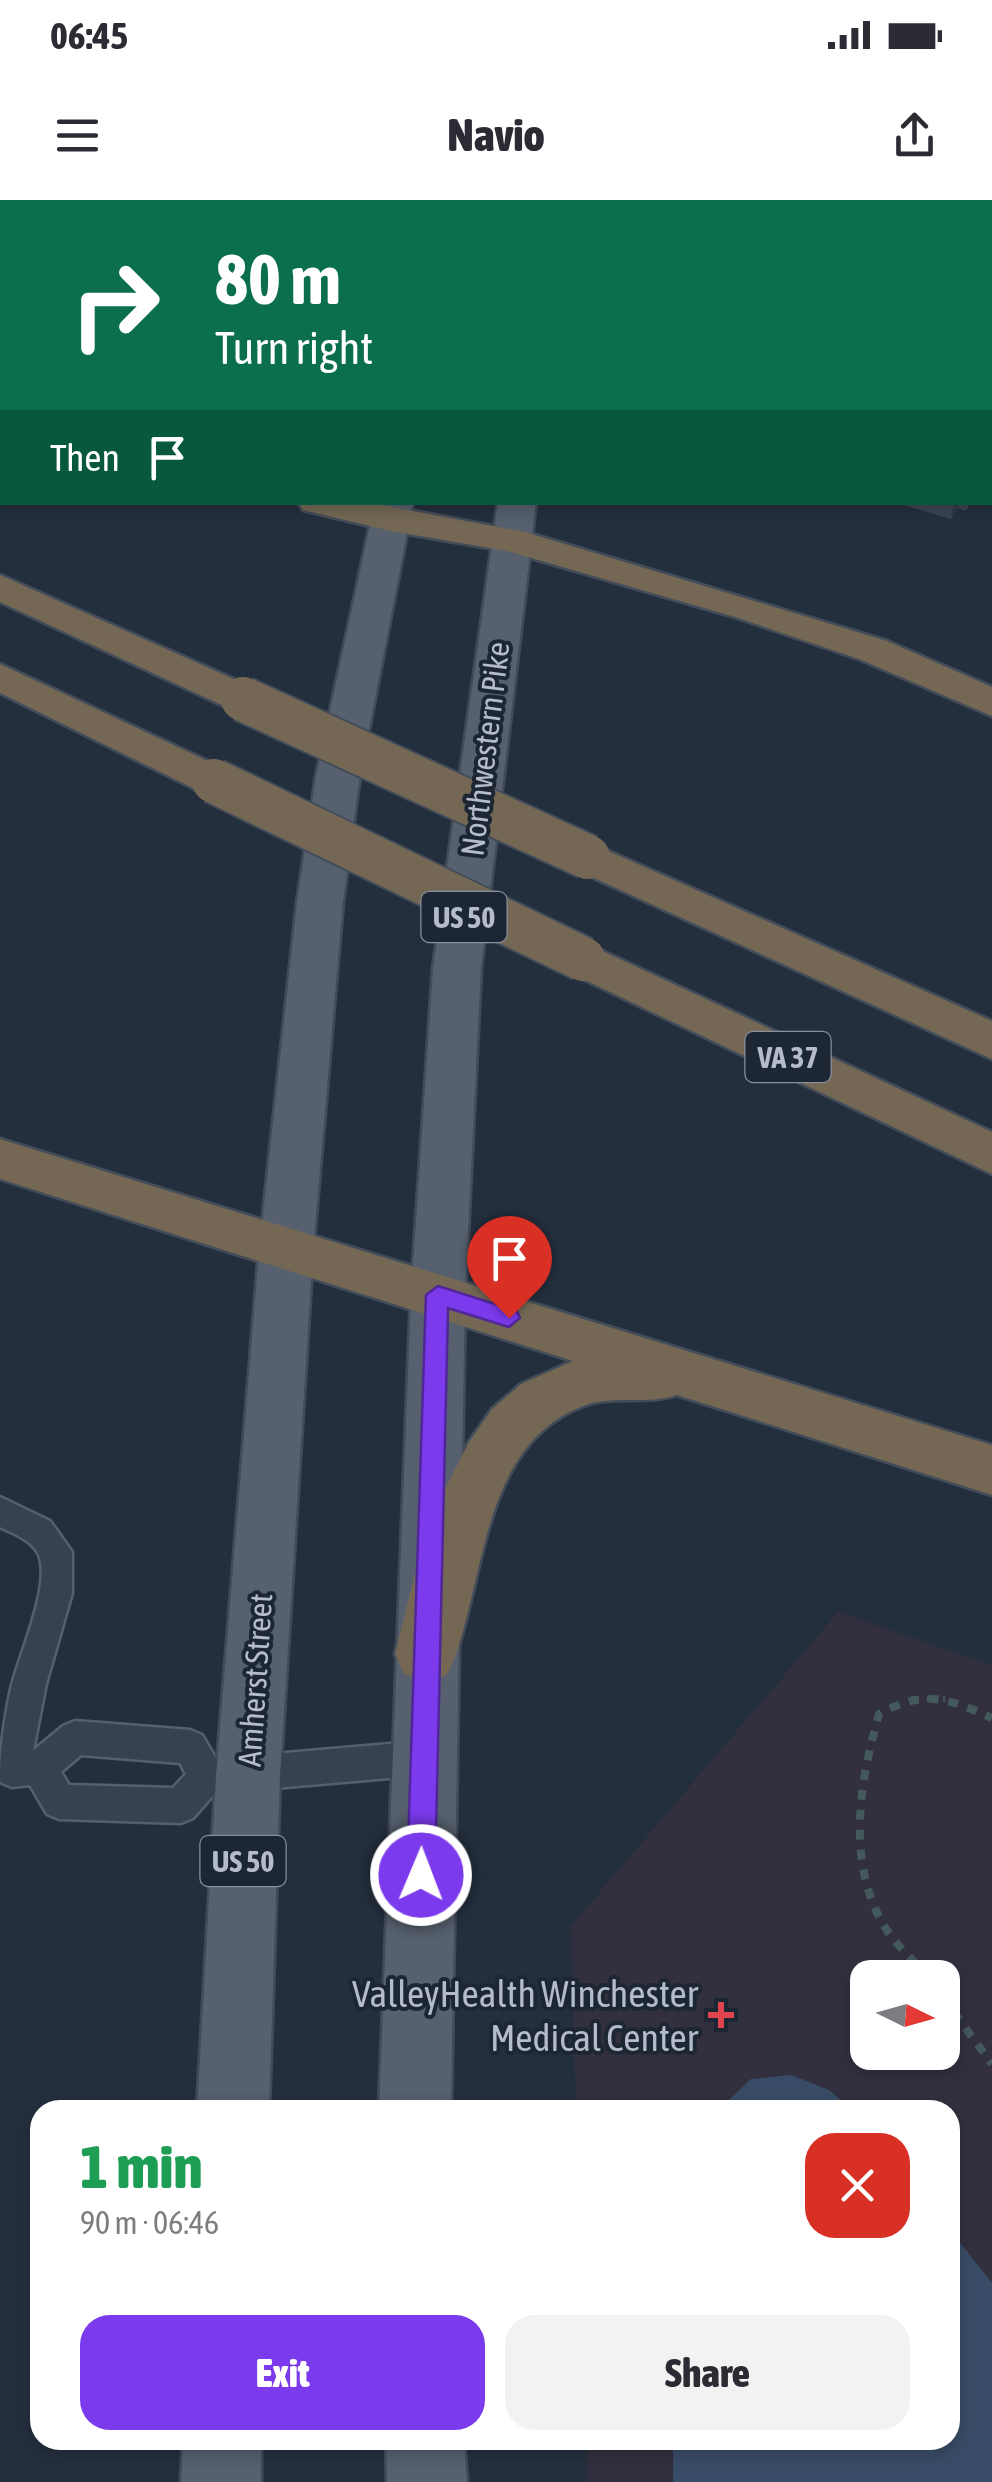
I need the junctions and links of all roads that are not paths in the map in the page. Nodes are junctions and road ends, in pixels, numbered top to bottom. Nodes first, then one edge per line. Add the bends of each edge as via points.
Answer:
1 (339, 505) edge
2 (392, 512) edge
3 (514, 521) edge
4 (0, 587) edge
5 (0, 677) edge
6 (992, 703) edge
7 (992, 1042) edge
8 (992, 1154) edge
9 (0, 1159) edge
10 (286, 1251) junction
11 (438, 1295) junction
12 (722, 1385) junction
13 (992, 1470) edge
14 (0, 1510) edge
15 (426, 1654) junction
16 (14, 1690) edge
17 (424, 1758) junction
18 (17, 1768) edge
19 (227, 1776) junction
20 (232, 2100) edge
21 (416, 2100) edge
22 (222, 2450) edge
23 (425, 2450) edge
24 (220, 2482) edge
25 (427, 2482) edge

1 - 2 highway
2 - 3 highway
2 - 10 main road, US 50 via 338,776
3 - 6 highway via 820,631
3 - 11 main road, Northwestern Pike / US 50 via 458,968
4 - 7 highway, bridge
5 - 8 highway, VA 37, bridge
9 - 10 highway
10 - 11 highway
10 - 19 main road, Amherst Street / US 50
11 - 12 highway
11 - 15 main road, US 50
12 - 13 highway
12 - 15 highway via 613,1376 574,1384 514,1426 490,1457 454,1537
14 - 16 lane via 40,1531 56,1552 56,1593
15 - 17 main road, US 50
16 - 18 lane
17 - 19 lane
17 - 21 main road, US 50
18 - 19 lane via 75,1738 96,1738 190,1747
18 - 19 lane via 59,1802 82,1803 180,1806
19 - 20 main road, Amherst Street / US 50
22 - 24 main road
23 - 25 main road

